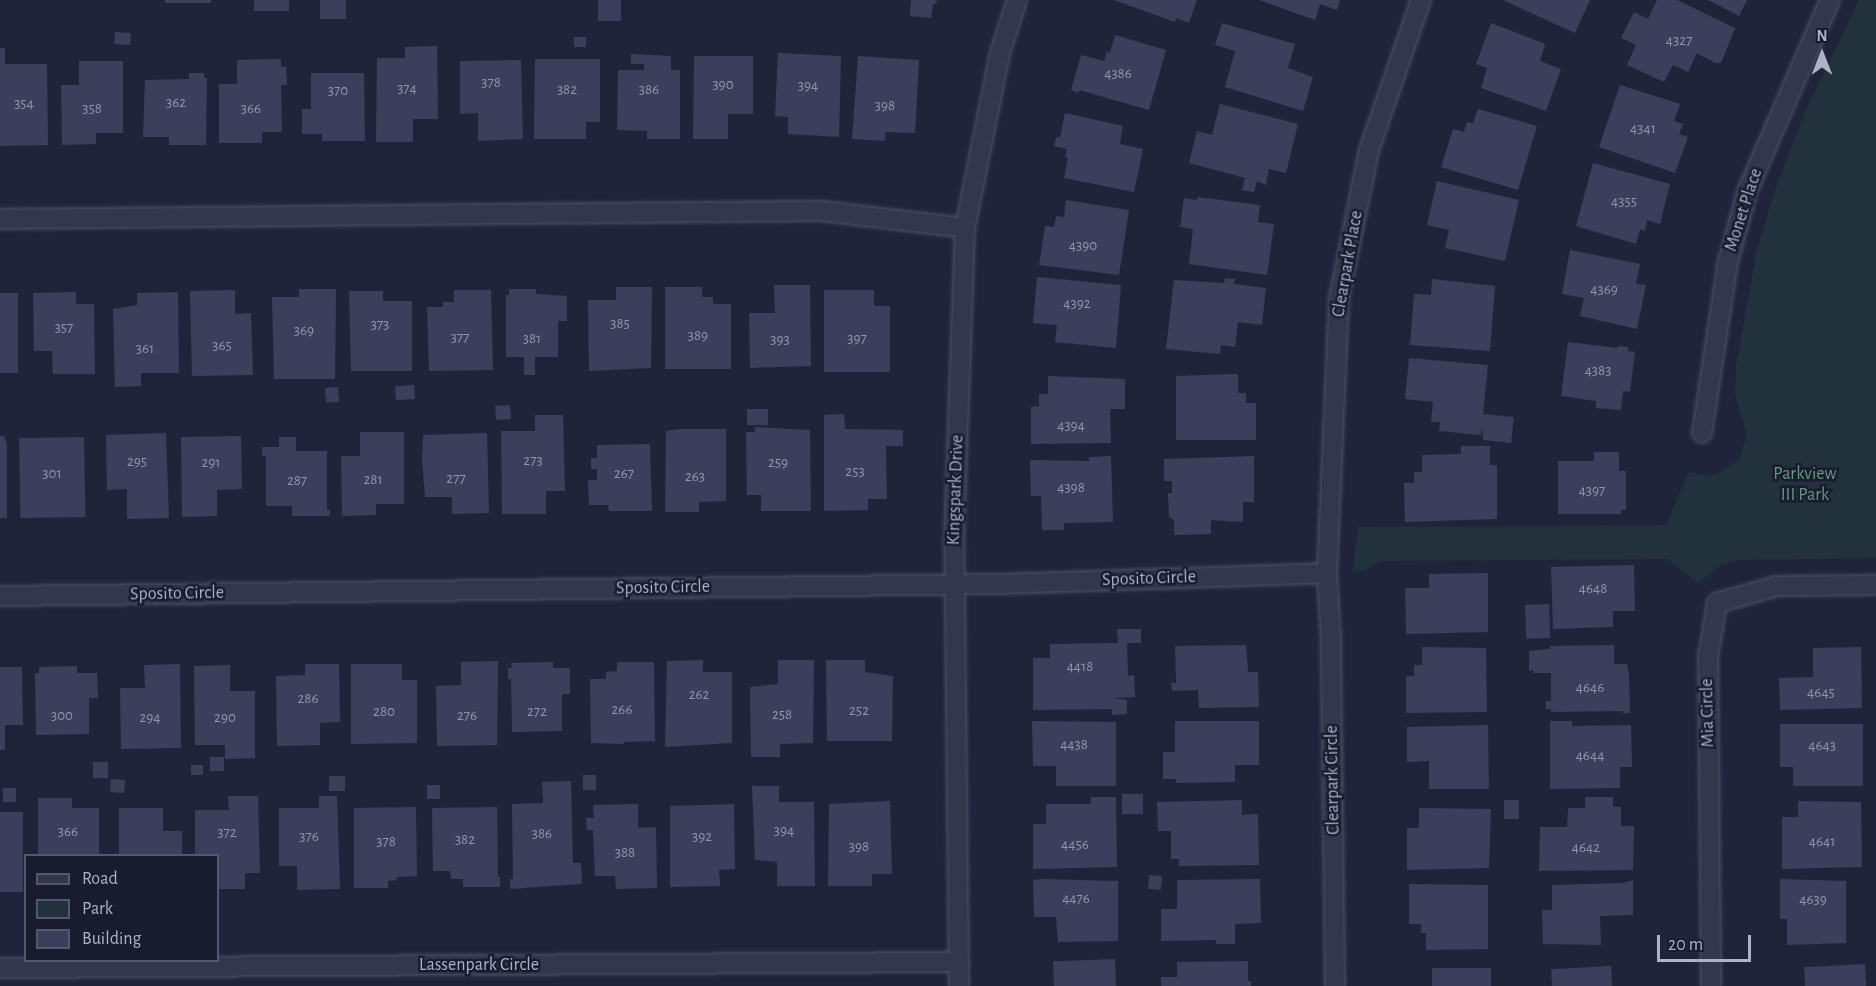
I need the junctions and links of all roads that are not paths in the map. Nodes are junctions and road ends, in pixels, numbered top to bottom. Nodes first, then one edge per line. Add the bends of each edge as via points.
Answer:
1 (1017, 0) edge
2 (1421, 0) edge
3 (1830, 0) edge
4 (0, 219) edge
5 (965, 228) junction
6 (1702, 433) dead end
7 (1327, 573) junction
8 (955, 584) junction
9 (1876, 585) edge
10 (0, 596) edge
11 (959, 962) junction
12 (0, 968) edge
13 (959, 986) edge
14 (1335, 986) edge
15 (1711, 986) edge

1 - 5 street, Kingspark Drive via 1000,53
2 - 7 street, Clearpark Place via 1369,150 1339,298
3 - 6 street, Monet Place via 1747,192 1728,262
4 - 5 street via 821,211
5 - 8 street, Kingspark Drive
7 - 8 street, Sposito Circle
7 - 14 street, Clearpark Circle
8 - 10 street, Sposito Circle
8 - 11 street, Kingspark Drive
9 - 15 street, Mia Circle via 1777,586 1717,603 1708,657
11 - 12 street, Lassenpark Circle
11 - 13 street, Kingspark Drive

